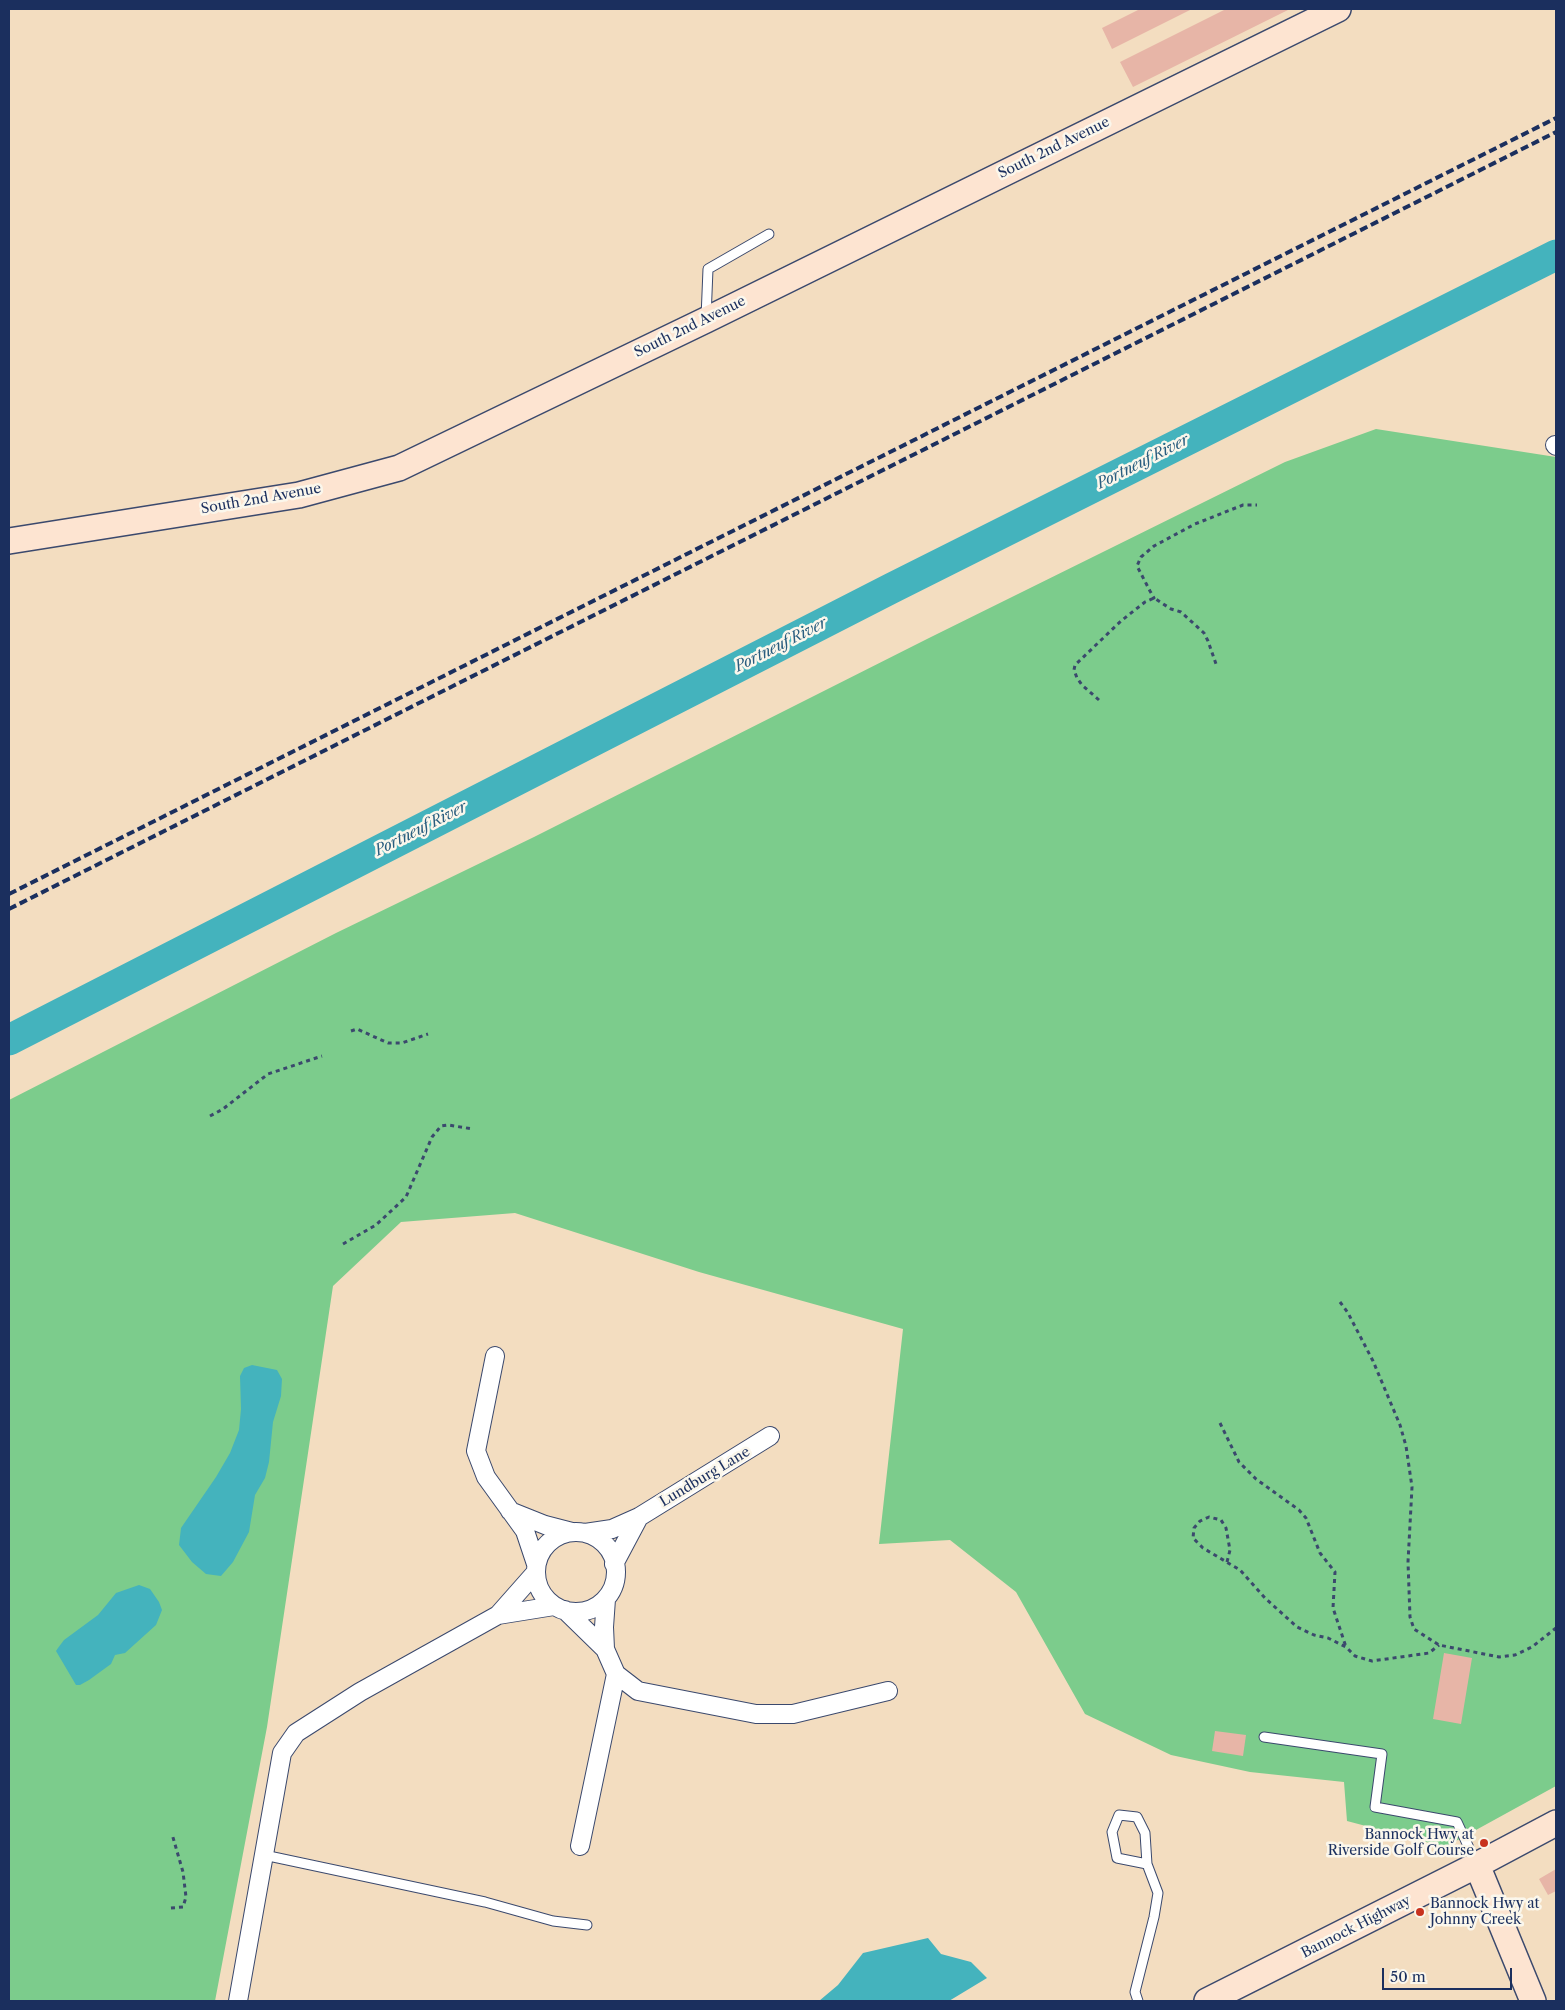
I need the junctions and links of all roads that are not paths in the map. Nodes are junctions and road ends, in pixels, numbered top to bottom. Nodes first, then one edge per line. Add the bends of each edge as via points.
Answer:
1 (1338, 9) edge
2 (769, 234) dead end
3 (706, 320) junction
4 (9, 541) edge
5 (495, 1356) dead end
6 (770, 1436) dead end
7 (510, 1510) junction
8 (639, 1517) junction
9 (578, 1532) junction
10 (614, 1564) junction
11 (536, 1568) junction
12 (606, 1598) junction
13 (560, 1608) junction
14 (498, 1615) junction
15 (605, 1649) junction
16 (616, 1674) junction
17 (888, 1691) dead end
18 (1264, 1736) dead end
19 (1556, 1823) edge
20 (580, 1846) dead end
21 (264, 1855) junction
22 (1147, 1864) junction
23 (1477, 1865) junction
24 (587, 1925) dead end
25 (238, 2001) edge
26 (1138, 2001) edge
27 (1207, 2001) edge
28 (1533, 2001) edge

1 - 3 street, South 2nd Avenue
2 - 3 lane via 708,269
3 - 4 street, South 2nd Avenue via 399,468 299,495
5 - 7 street via 476,1451 486,1477
6 - 8 street, Lundburg Lane
7 - 9 street via 546,1525
7 - 11 street via 525,1531
8 - 9 street, Lundburg Lane via 612,1530
8 - 10 street
9 - 10 street via 597,1538 606,1546
9 - 11 street via 560,1535 549,1542 541,1552
10 - 12 street via 614,1584
11 - 13 street via 540,1590 548,1601
11 - 14 street
12 - 13 street via 586,1611 572,1612
12 - 15 street
13 - 14 street
13 - 15 street
14 - 21 street via 360,1692 296,1733 282,1753
15 - 16 street
16 - 17 street via 638,1691 756,1714 793,1714
16 - 20 street
18 - 23 lane via 1382,1754 1375,1807 1457,1822
19 - 23 street, Bannock Highway
21 - 24 lane via 485,1902 553,1921
21 - 25 street
22 - 22 lane via 1145,1833 1137,1817 1119,1815 1112,1832 1117,1858
22 - 26 lane via 1158,1892 1135,1992
23 - 27 street, Bannock Highway
23 - 28 street

